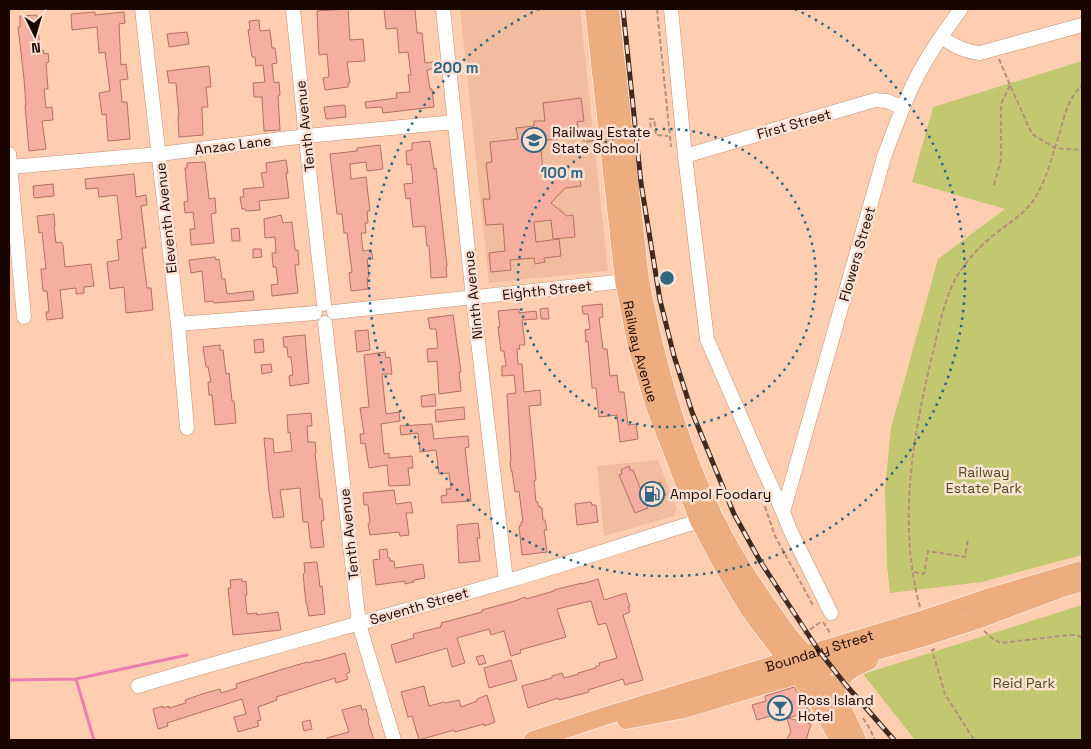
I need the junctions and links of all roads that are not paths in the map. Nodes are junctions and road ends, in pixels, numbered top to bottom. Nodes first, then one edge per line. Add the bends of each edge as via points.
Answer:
1 (142, 9) edge
2 (293, 9) edge
3 (443, 9) edge
4 (594, 9) edge
5 (610, 9) edge
6 (671, 9) edge
7 (961, 9) edge
8 (1082, 25) edge
9 (941, 37) junction
10 (903, 108) junction
11 (455, 122) junction
12 (306, 136) junction
13 (159, 154) junction
14 (685, 156) junction
15 (10, 160) edge
16 (632, 280) junction
17 (473, 298) junction
18 (325, 313) junction
19 (24, 318) dead end
20 (178, 324) junction
21 (187, 428) dead end
22 (784, 512) junction
23 (699, 521) junction
24 (1082, 570) edge
25 (506, 581) junction
26 (1082, 582) edge
27 (827, 617) road end
28 (359, 624) junction
29 (767, 633) junction
30 (938, 640) junction
31 (810, 662) junction
32 (793, 668) junction
33 (138, 686) dead end
34 (668, 697) junction
35 (843, 710) junction
36 (558, 733) junction
37 (394, 740) edge
38 (533, 740) edge
39 (839, 740) edge
40 (857, 740) edge

1 - 13 street, Eleventh Avenue
2 - 12 street, Tenth Avenue
3 - 11 street, Ninth Avenue
4 - 16 main road, Railway Avenue
5 - 16 main road, Railway Avenue
6 - 14 street
7 - 9 street, Flowers Street
8 - 9 street via 980,53 970,53
9 - 10 street, Flowers Street
10 - 14 street, First Street via 875,100
10 - 22 street, Flowers Street via 884,157
11 - 12 street, Anzac Lane
11 - 17 street, Ninth Avenue
12 - 13 street, Anzac Lane
12 - 18 street, Tenth Avenue
13 - 15 street, Anzac Lane
13 - 20 street, Eleventh Avenue
14 - 22 street via 707,339
15 - 19 street
16 - 17 street, Eighth Street
16 - 23 main road, Railway Avenue via 637,348 655,407
16 - 31 main road, Railway Avenue via 647,319 668,399 709,507 734,555
17 - 18 street, Eighth Street
17 - 25 street, Ninth Avenue
18 - 20 street, Eighth Street
18 - 28 street, Tenth Avenue
20 - 21 street, Eleventh Avenue
22 - 27 street
23 - 25 street, Seventh Street
23 - 29 main road, Railway Avenue via 748,608
24 - 31 main road, Boundary Street via 924,619
25 - 28 street, Seventh Street
26 - 30 main road, Boundary Street via 977,620
28 - 33 street, Seventh Street
28 - 37 street, Tenth Avenue
29 - 32 main road, Railway Avenue
29 - 34 main road via 766,648 760,658 710,674
30 - 31 main road, Boundary Street
30 - 35 main road via 848,672 836,689
31 - 32 main road, Boundary Street
31 - 35 main road, Railway Avenue
32 - 34 main road, Boundary Street
32 - 36 main road, Boundary Street via 680,710
32 - 39 main road, Railway Avenue via 818,702
34 - 36 main road, Boundary Street
35 - 40 main road
36 - 38 main road, Boundary Street

